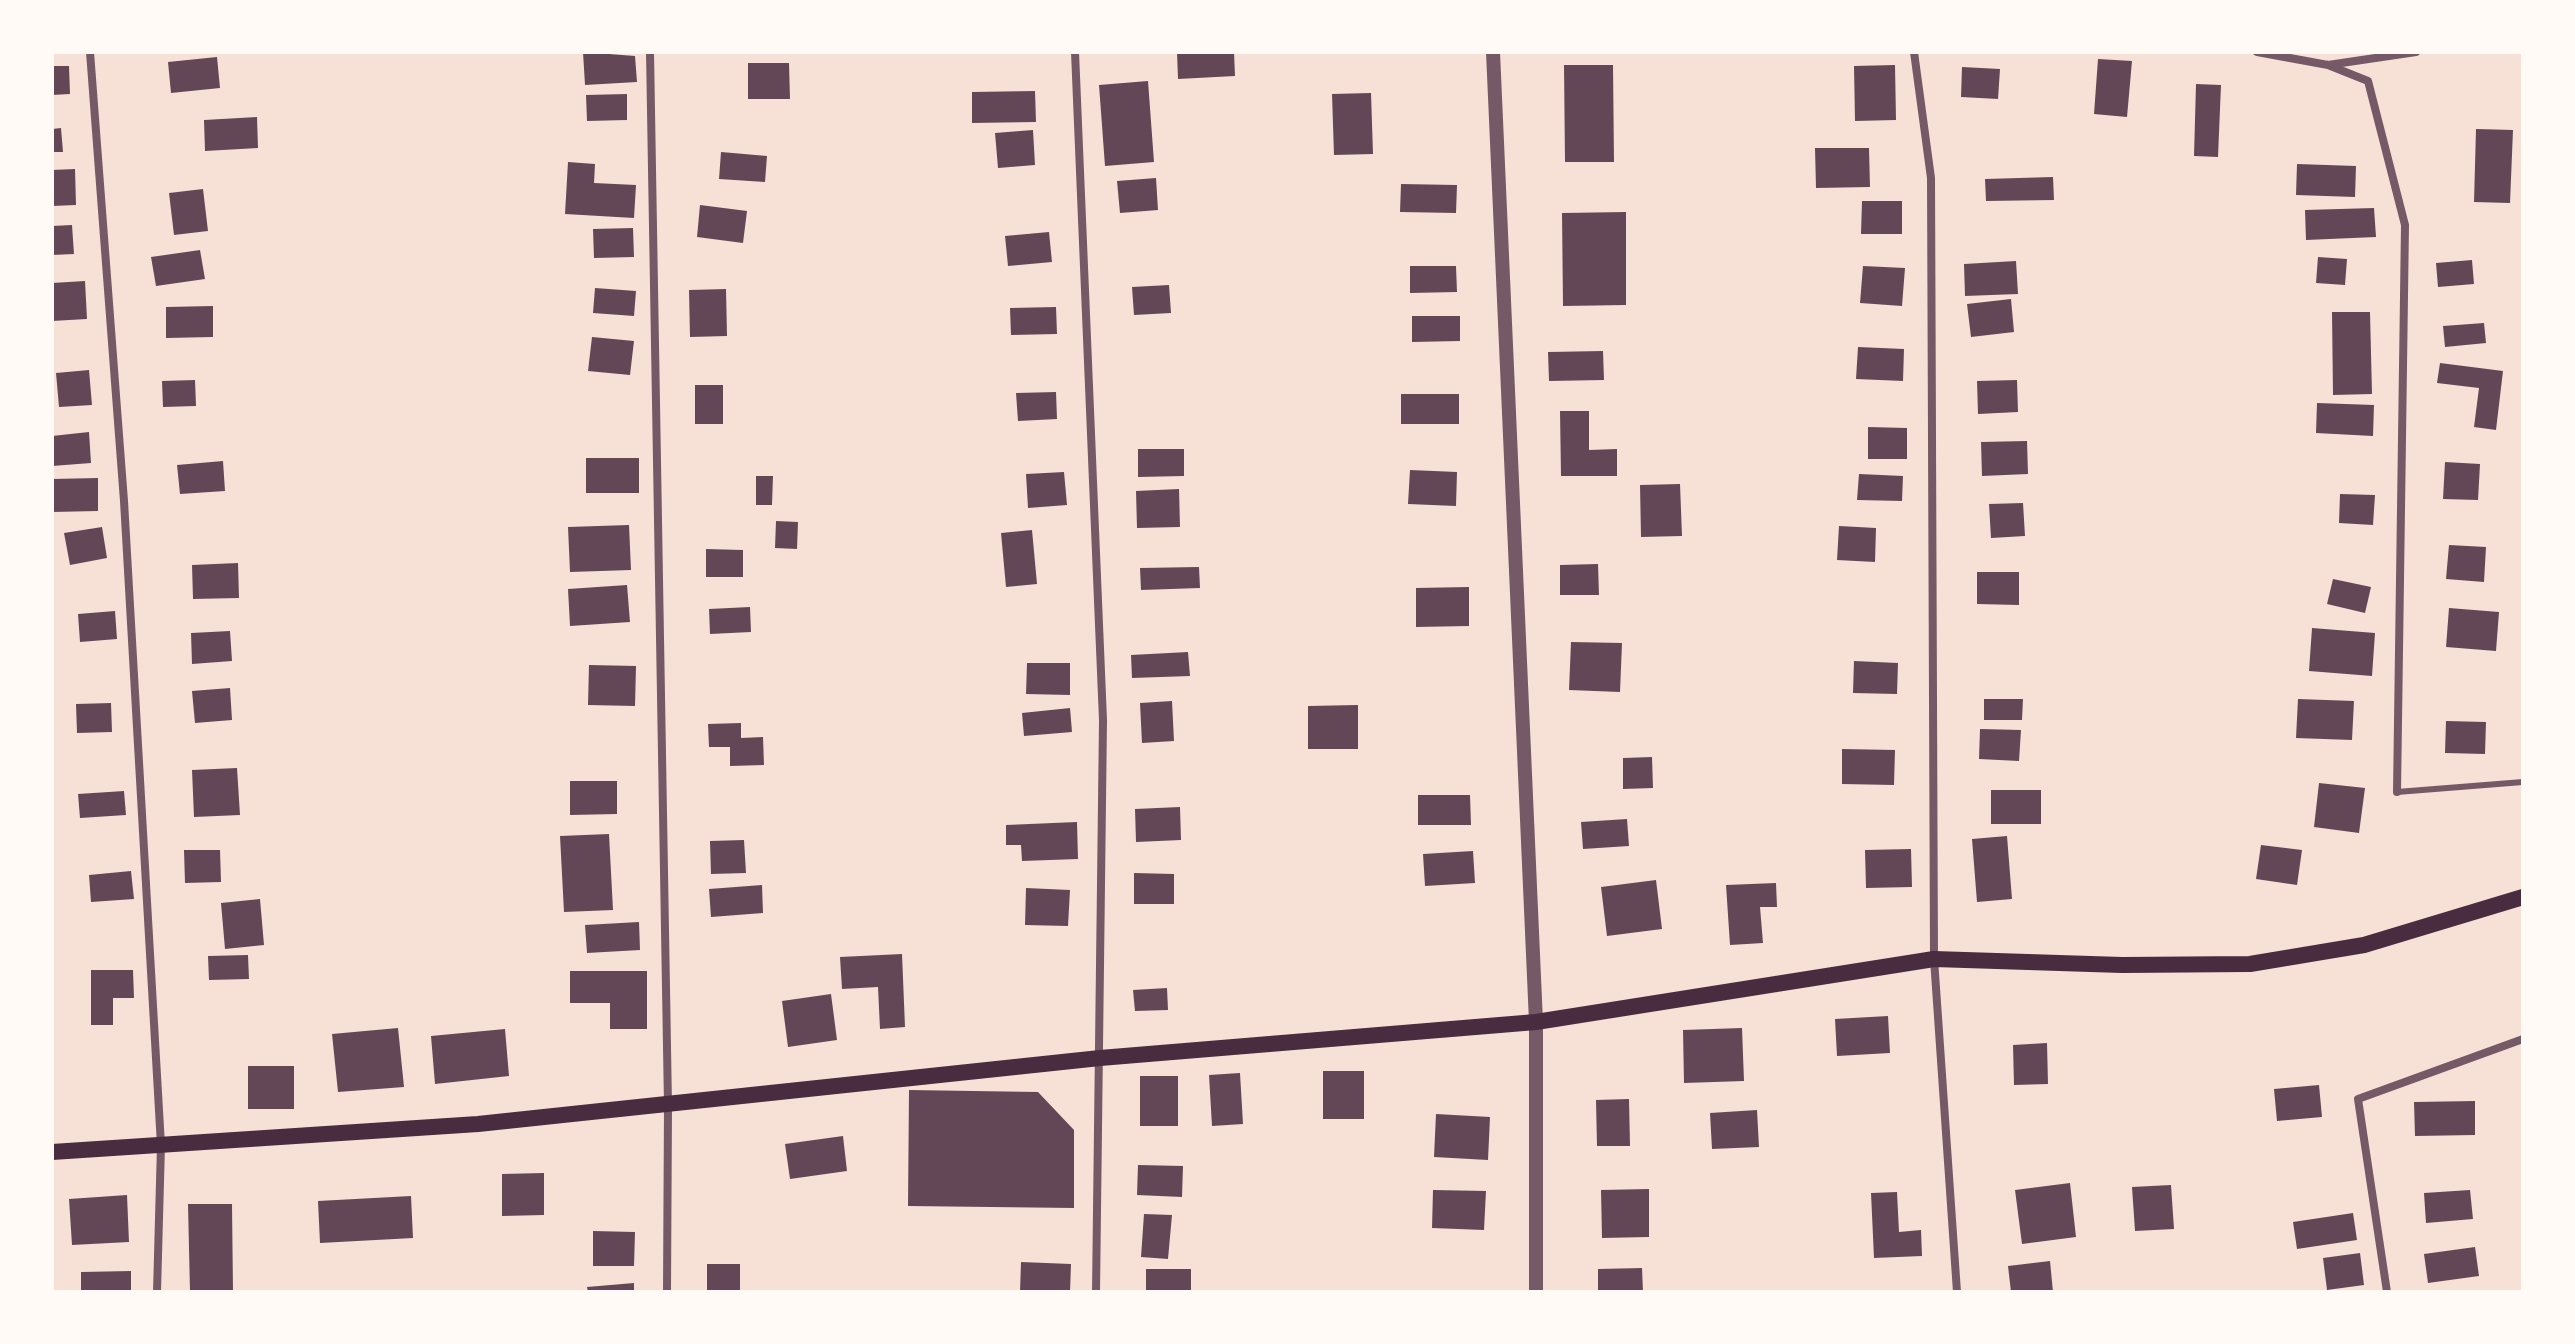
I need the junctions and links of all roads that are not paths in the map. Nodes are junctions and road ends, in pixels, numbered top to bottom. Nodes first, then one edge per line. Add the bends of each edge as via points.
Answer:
1 (90, 52) edge
2 (650, 52) edge
3 (1075, 52) edge
4 (1493, 52) edge
5 (1914, 52) edge
6 (2257, 52) edge
7 (2416, 52) edge
8 (2328, 65) junction
9 (2523, 782) edge
10 (2397, 792) joint
11 (2523, 897) edge
12 (1934, 959) junction
13 (1536, 1022) junction
14 (2523, 1039) edge
15 (1100, 1058) junction
16 (668, 1105) junction
17 (161, 1145) junction
18 (52, 1152) edge
19 (157, 1292) edge
20 (667, 1292) edge
21 (1096, 1292) edge
22 (1536, 1292) edge
23 (1957, 1292) edge
24 (2387, 1292) edge

1 - 17 street via 124,501
2 - 16 street
3 - 15 street via 1103,720
4 - 13 street
5 - 12 street via 1931,178
6 - 8 street
7 - 8 street
8 - 10 street via 2368,81 2405,225
9 - 10 lane
11 - 12 main road via 2364,945 2250,964
12 - 13 main road
12 - 23 street
13 - 15 main road
13 - 22 street
14 - 24 street via 2358,1099
15 - 16 main road
15 - 21 street
16 - 17 main road
16 - 20 street
17 - 18 main road
17 - 19 street

